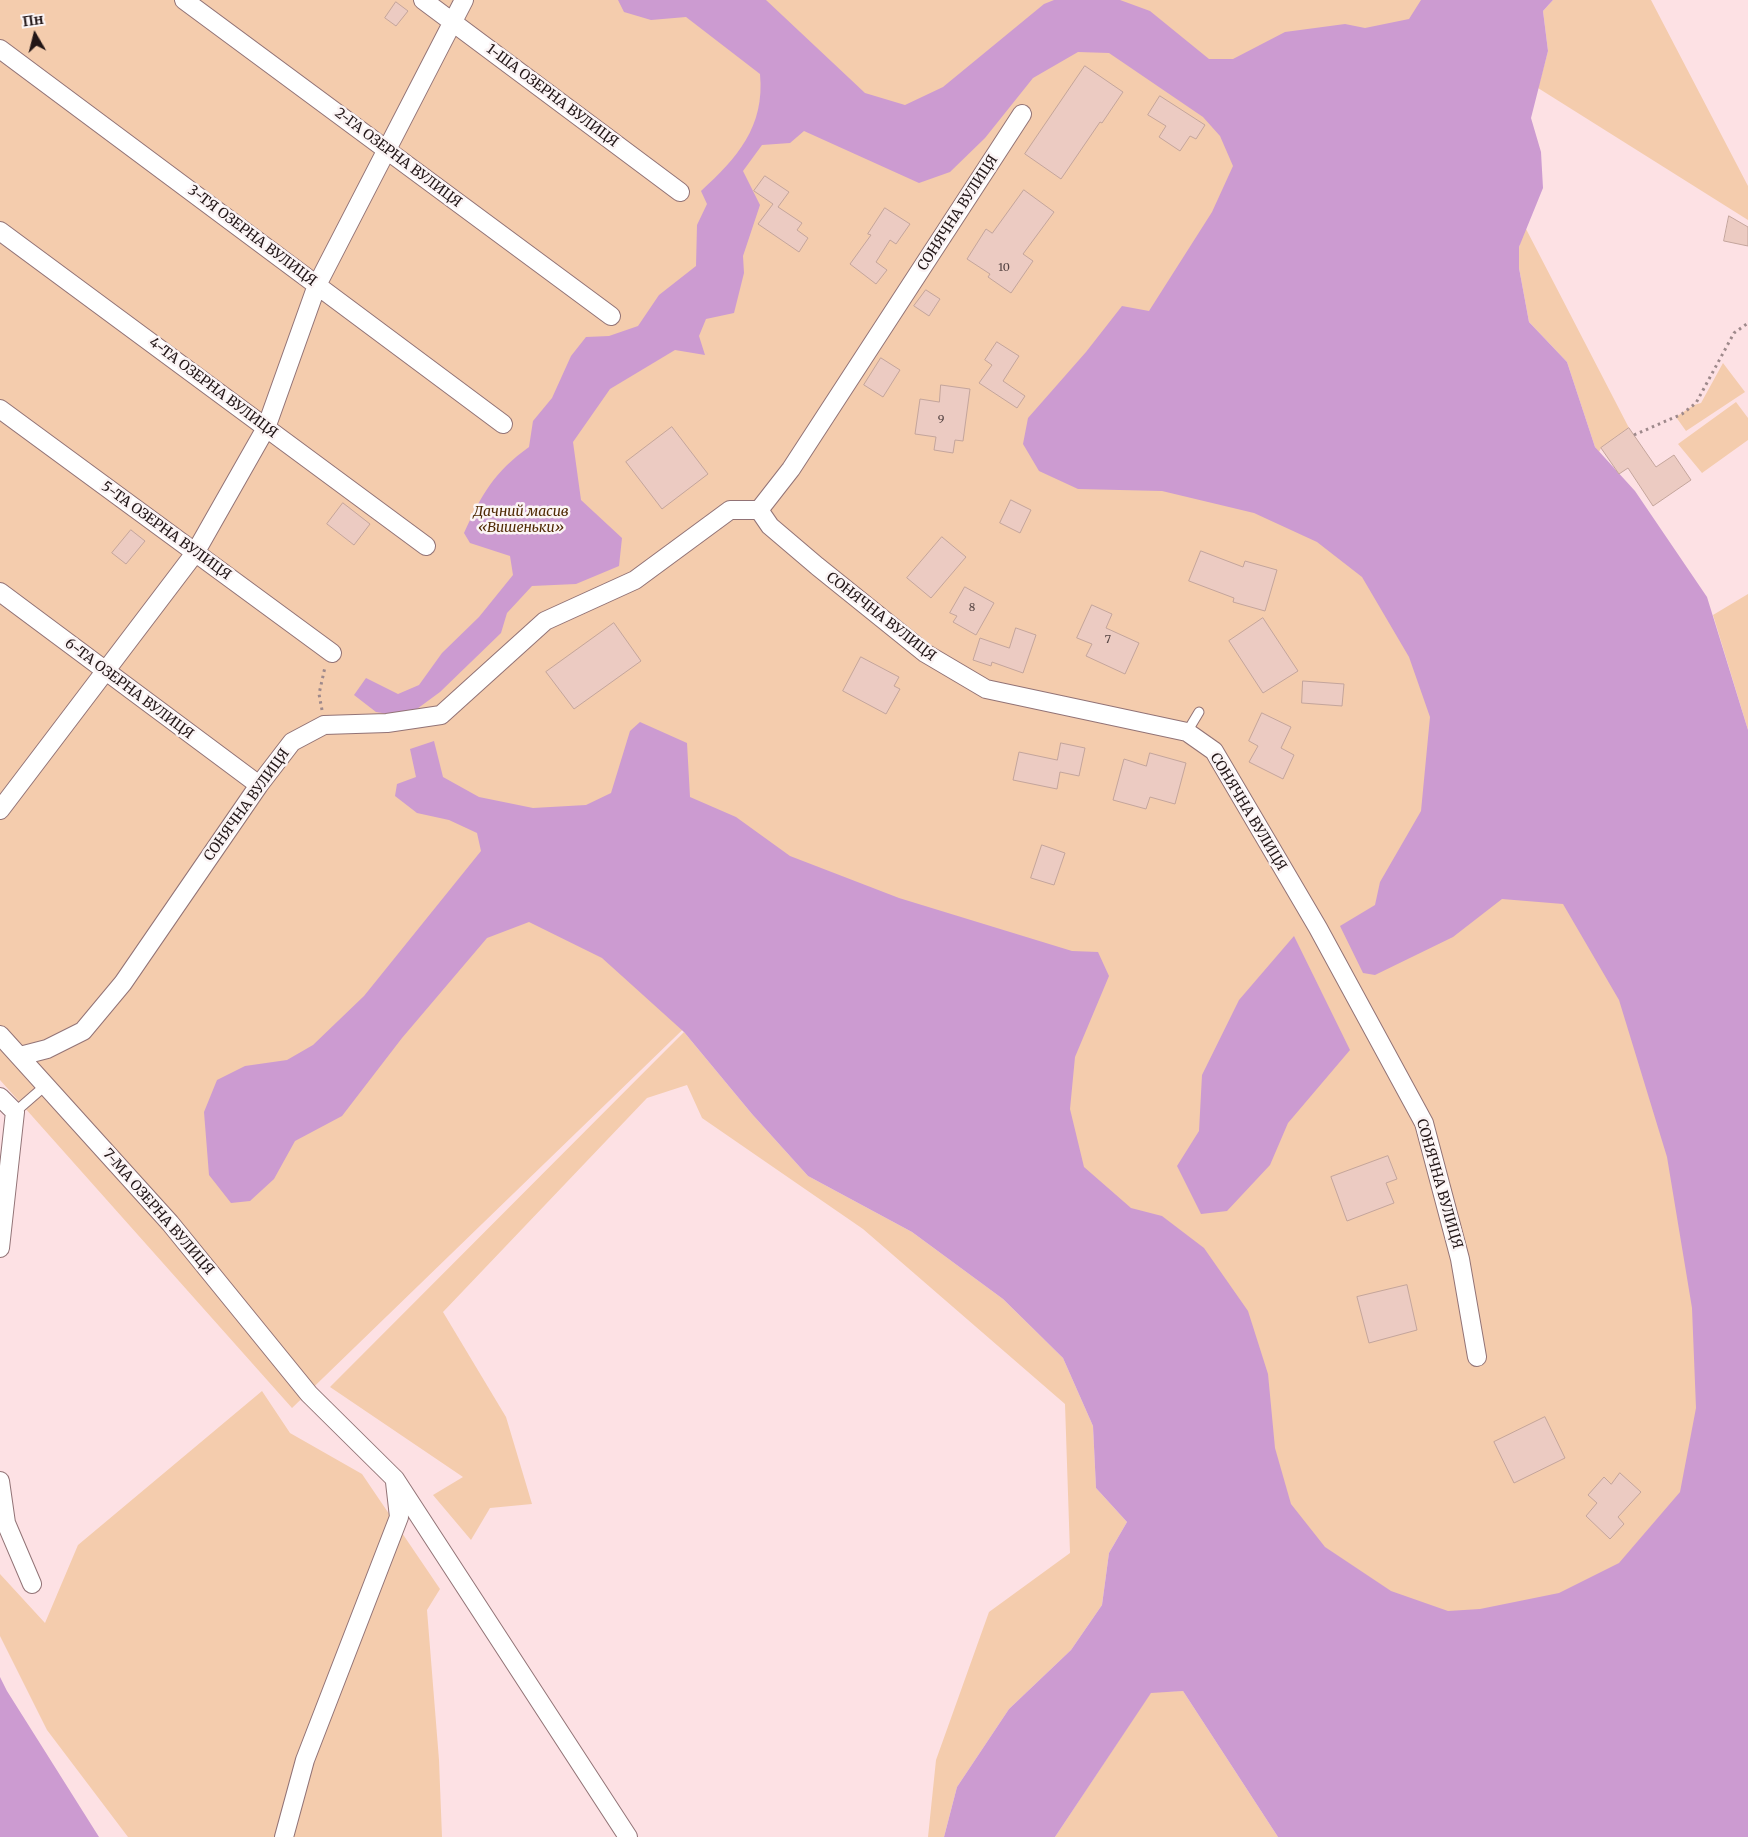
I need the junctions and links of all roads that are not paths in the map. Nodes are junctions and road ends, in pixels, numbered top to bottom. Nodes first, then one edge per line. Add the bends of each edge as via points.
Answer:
1 (184, 0) edge
2 (423, 0) edge
3 (464, 0) edge
4 (453, 22) junction
5 (0, 49) edge
6 (1022, 114) dead end
7 (388, 150) junction
8 (680, 192) dead end
9 (0, 231) edge
10 (316, 285) junction
11 (611, 316) dead end
12 (0, 409) edge
13 (503, 424) dead end
14 (266, 428) junction
15 (759, 510) junction
16 (426, 546) dead end
17 (195, 553) junction
18 (0, 592) edge
19 (332, 653) road end
20 (105, 671) junction
21 (1199, 712) dead end
22 (1187, 732) junction
23 (258, 785) junction
24 (0, 810) edge
25 (0, 1036) edge
26 (20, 1056) junction
27 (46, 1085) junction
28 (0, 1097) edge
29 (15, 1112) junction
30 (0, 1248) edge
31 (1477, 1357) dead end
32 (395, 1479) junction
33 (0, 1482) edge
34 (32, 1584) dead end
35 (284, 1837) edge
36 (628, 1837) edge

1 - 7 street, 2-ГА ОЗЕРНА ВУЛИЦЯ
2 - 4 street, 1-ША ОЗЕРНА ВУЛИЦЯ
3 - 4 street
4 - 7 street
4 - 8 street, 1-ША ОЗЕРНА ВУЛИЦЯ
5 - 10 street, 3-ТЯ ОЗЕРНА ВУЛИЦЯ
6 - 15 street, СОНЯЧНА ВУЛИЦЯ via 791,469
7 - 10 street
7 - 11 street, 2-ГА ОЗЕРНА ВУЛИЦЯ
9 - 14 street, 4-ТА ОЗЕРНА ВУЛИЦЯ
10 - 13 street, 3-ТЯ ОЗЕРНА ВУЛИЦЯ
10 - 14 street
12 - 17 street, 5-ТА ОЗЕРНА ВУЛИЦЯ
14 - 16 street, 4-ТА ОЗЕРНА ВУЛИЦЯ
14 - 17 street
15 - 22 street, СОНЯЧНА ВУЛИЦЯ via 770,526 925,653 986,689
15 - 23 street, СОНЯЧНА ВУЛИЦЯ via 730,510 635,580 546,621 441,715 387,724 324,725 292,742
17 - 19 street, 5-ТА ОЗЕРНА ВУЛИЦЯ
17 - 20 street
18 - 20 street, 6-ТА ОЗЕРНА ВУЛИЦЯ
20 - 23 street, 6-ТА ОЗЕРНА ВУЛИЦЯ
20 - 24 street
21 - 22 lane
22 - 31 street, СОНЯЧНА ВУЛИЦЯ via 1214,751 1318,928 1424,1123 1460,1259
23 - 26 street, СОНЯЧНА ВУЛИЦЯ via 123,983 83,1031 48,1049
25 - 26 street, 7-МА ОЗЕРНА ВУЛИЦЯ
26 - 27 street, 7-МА ОЗЕРНА ВУЛИЦЯ
27 - 29 lane
27 - 32 street, 7-МА ОЗЕРНА ВУЛИЦЯ via 170,1223 309,1394
28 - 29 street
29 - 30 street
32 - 35 street via 399,1517 305,1760
32 - 36 street, 7-МА ОЗЕРНА ВУЛИЦЯ
33 - 34 street via 6,1523

